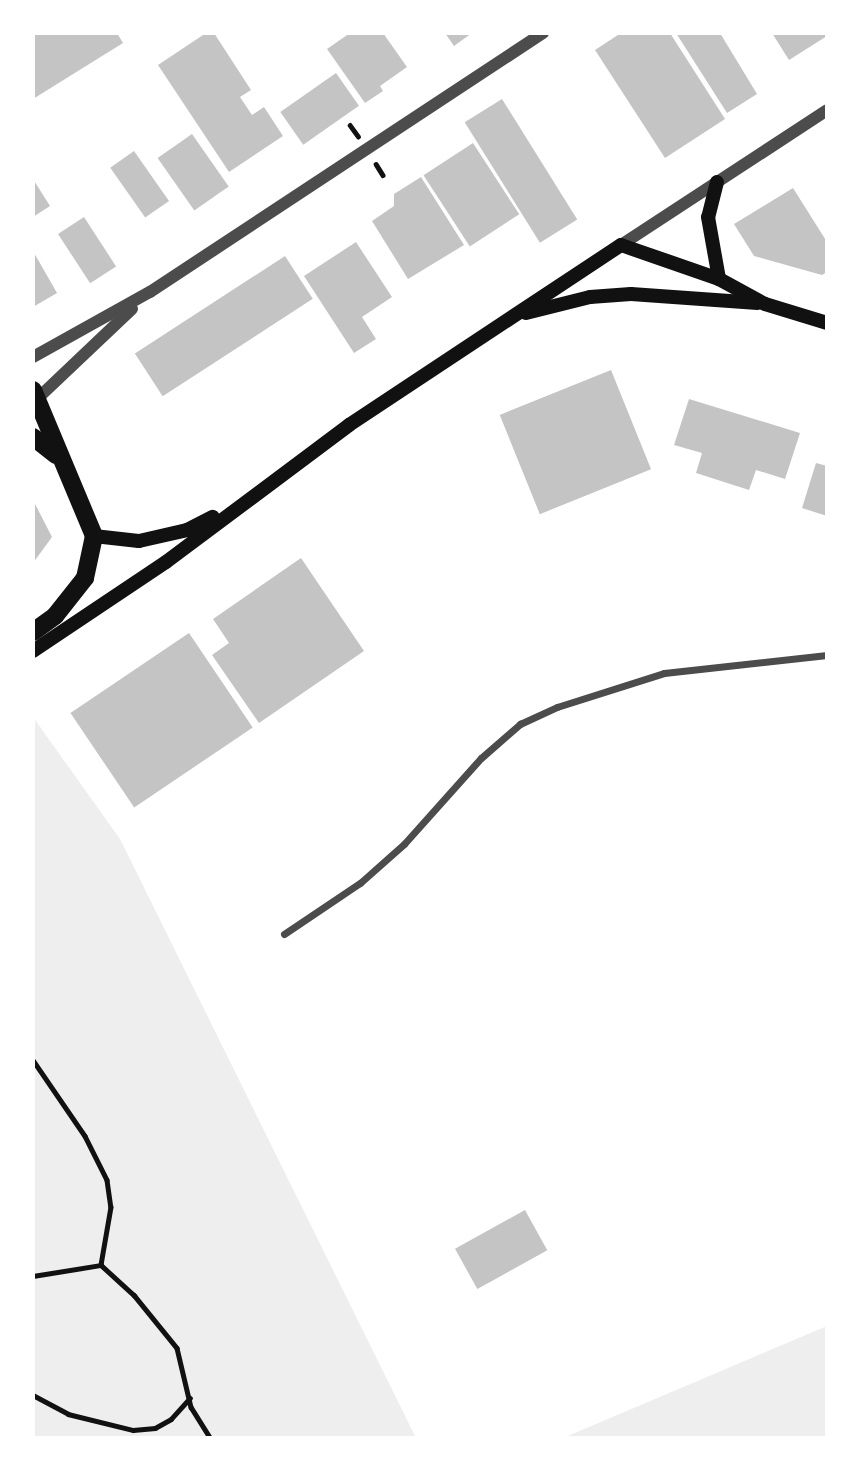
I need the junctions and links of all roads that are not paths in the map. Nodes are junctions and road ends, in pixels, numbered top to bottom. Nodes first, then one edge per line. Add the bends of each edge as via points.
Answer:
1 (543, 33) edge
2 (827, 110) edge
3 (717, 182) junction
4 (621, 245) junction
5 (719, 279) junction
6 (150, 292) junction
7 (765, 304) junction
8 (514, 316) junction
9 (827, 323) edge
10 (33, 357) edge
11 (35, 395) edge
12 (33, 437) edge
13 (58, 457) junction
14 (242, 502) junction
15 (94, 536) junction
16 (33, 632) edge
17 (33, 652) edge
18 (827, 655) edge
19 (284, 934) dead end

1 - 6 street
2 - 3 street
3 - 4 street
3 - 5 main road via 708,217
4 - 5 main road
4 - 8 main road
5 - 7 main road
6 - 10 street
6 - 11 street
7 - 8 main road via 631,294 590,297
7 - 9 main road
8 - 14 main road
11 - 13 main road
12 - 13 main road
13 - 15 main road
14 - 15 main road via 187,530 139,541
14 - 17 main road via 166,562
15 - 16 main road via 85,578 55,616
18 - 19 street via 664,673 557,707 520,724 481,758 404,844 360,883

